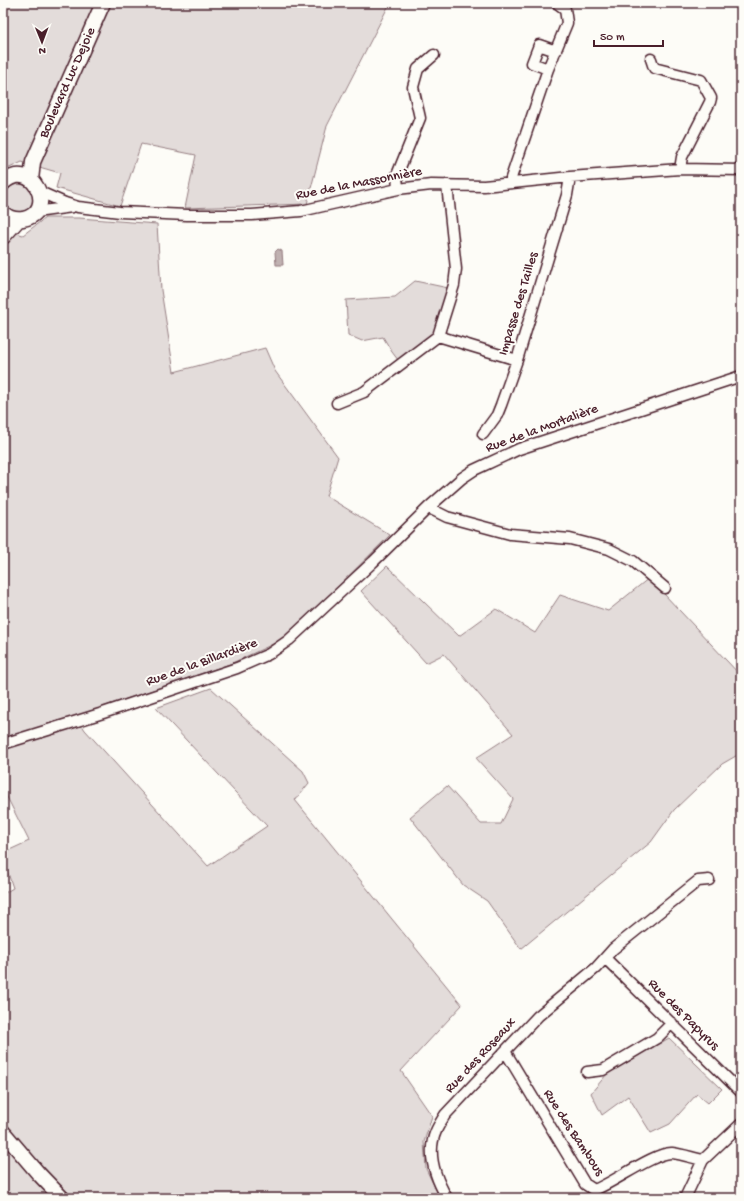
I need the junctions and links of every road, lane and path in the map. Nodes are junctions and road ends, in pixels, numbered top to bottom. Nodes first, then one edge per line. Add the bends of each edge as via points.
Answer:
1 (103, 3) edge
2 (557, 3) edge
3 (556, 51) junction
4 (434, 55) dead end
5 (651, 59) dead end
6 (548, 69) junction
7 (33, 162) junction
8 (680, 169) junction
9 (741, 170) edge
10 (18, 176) junction
11 (570, 177) junction
12 (31, 180) junction
13 (3, 183) edge
14 (512, 183) junction
15 (447, 185) junction
16 (398, 189) junction
17 (40, 192) junction
18 (78, 206) junction
19 (36, 212) junction
20 (7, 218) edge
21 (3, 237) edge
22 (438, 336) junction
23 (516, 360) junction
24 (741, 376) edge
25 (337, 403) dead end
26 (483, 434) dead end
27 (429, 507) junction
28 (380, 555) joint
29 (665, 588) dead end
30 (3, 744) edge
31 (709, 880) dead end
32 (605, 958) junction
33 (672, 1023) junction
34 (505, 1051) junction
35 (587, 1072) dead end
36 (741, 1092) edge
37 (741, 1124) edge
38 (3, 1132) edge
39 (703, 1160) junction
40 (593, 1194) edge
41 (62, 1198) edge
42 (447, 1198) edge
43 (685, 1198) edge

1 - 7 main road, Boulevard Luc Dejoie
2 - 3 street via 565,9 567,23
3 - 6 street
3 - 6 street via 539,44 532,63
4 - 16 street via 418,69 413,87 420,118 397,175
5 - 8 street via 654,68 701,80 711,98 682,157
6 - 14 street via 511,178
7 - 10 main road, Boulevard Luc Dejoie
7 - 12 main road, Boulevard Luc Dejoie
8 - 9 street, Rue de la Massonnière
8 - 11 street, Rue de la Massonnière
10 - 12 main road
10 - 13 main road, Boulevard Luc Dejoie
11 - 14 street, Rue de la Massonnière
11 - 23 street, Impasse des Tailles via 567,195
12 - 17 main road
14 - 15 street, Rue de la Massonnière via 484,186
15 - 16 street, Rue de la Massonnière
15 - 22 street via 456,269 454,285
16 - 18 street, Rue de la Massonnière via 306,210 252,214 162,214
17 - 18 street, Rue de la Massonnière
17 - 19 main road
18 - 19 street, Rue de la Massonnière
19 - 20 main road via 25,219
20 - 21 main road
22 - 23 street
22 - 25 street via 364,392
23 - 26 street, Impasse des Tailles via 497,415
24 - 27 street, Rue de la Mortalière via 519,449 462,478
27 - 28 street, Rue de la Mortalière
27 - 29 street via 447,517 510,534 570,539 609,549 633,561
28 - 30 street, Rue de la Billardière via 289,640 269,654 237,668
31 - 32 street, Rue des Roseaux via 698,881
32 - 33 street, Rue des Papyrus
32 - 34 street, Rue des Roseaux via 538,1016
33 - 35 street via 657,1038 602,1070
33 - 36 street, Rue des Papyrus
34 - 40 street, Rue des Bambous
34 - 42 street, Rue des Roseaux via 445,1115 435,1132 432,1149 433,1167
37 - 39 street
38 - 41 main road
39 - 40 street, Rue des Bambous via 671,1153 652,1159
39 - 43 street

